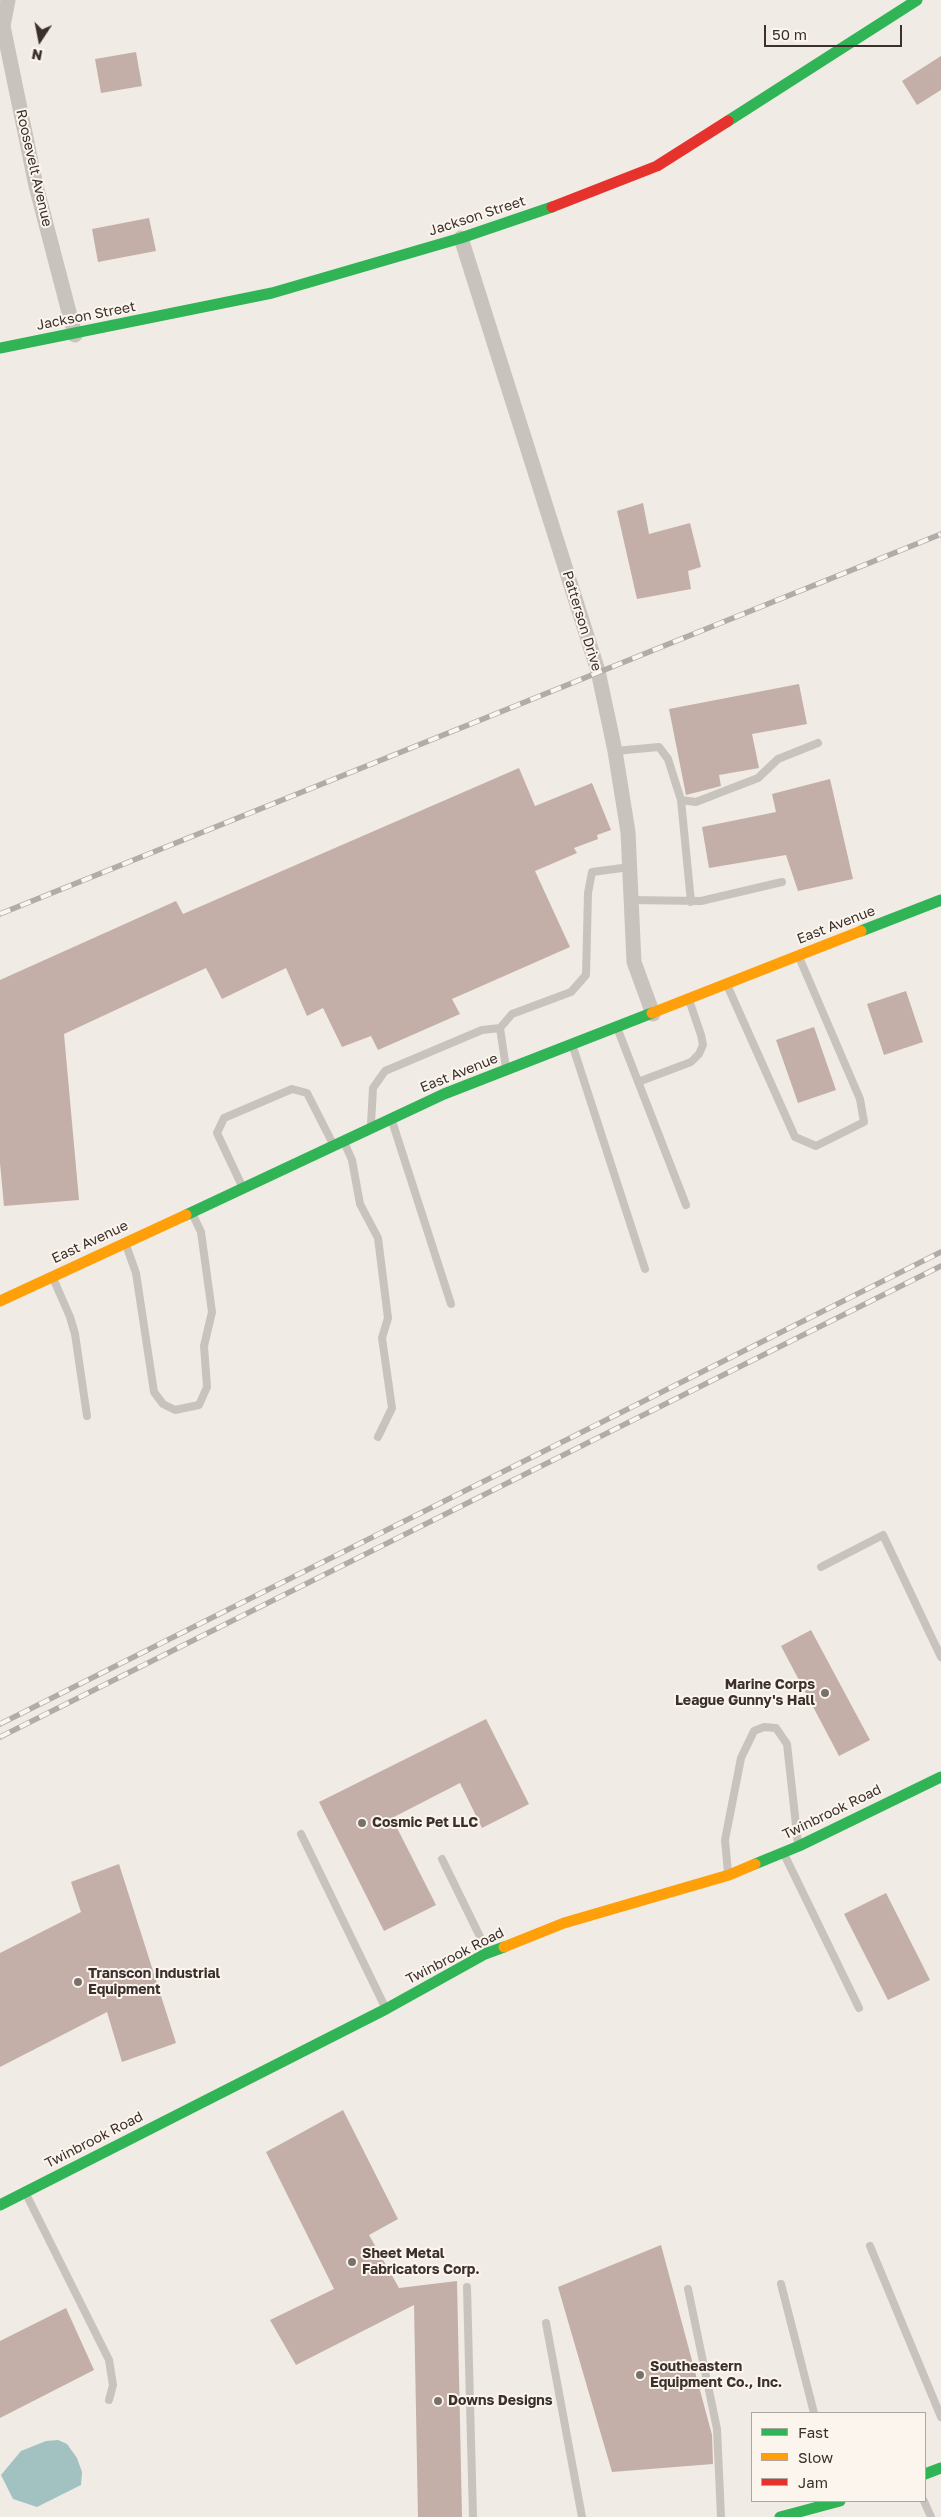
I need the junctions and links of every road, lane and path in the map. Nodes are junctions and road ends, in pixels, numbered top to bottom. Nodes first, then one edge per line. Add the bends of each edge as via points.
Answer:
1 (8, 0) edge
2 (917, 0) edge
3 (460, 238) junction
4 (75, 334) junction
5 (0, 348) edge
6 (818, 743) dead end
7 (615, 751) junction
8 (681, 800) junction
9 (630, 867) junction
10 (782, 882) dead end
11 (631, 900) junction
12 (941, 900) edge
13 (691, 902) junction
14 (798, 956) junction
15 (727, 985) junction
16 (688, 1000) junction
17 (653, 1014) junction
18 (500, 1028) junction
19 (617, 1028) junction
20 (572, 1045) junction
21 (506, 1070) junction
22 (638, 1082) junction
23 (391, 1119) junction
24 (371, 1128) junction
25 (339, 1143) junction
26 (243, 1188) junction
27 (686, 1205) dead end
28 (191, 1212) junction
29 (126, 1243) junction
30 (645, 1268) dead end
31 (52, 1276) junction
32 (0, 1301) edge
33 (451, 1304) dead end
34 (87, 1416) dead end
35 (378, 1438) dead end
36 (821, 1567) dead end
37 (941, 1657) edge
38 (941, 1776) edge
39 (301, 1834) dead end
40 (798, 1846) junction
41 (783, 1852) junction
42 (442, 1859) dead end
43 (729, 1875) junction
44 (488, 1953) junction
45 (859, 2008) dead end
46 (386, 2009) junction
47 (25, 2192) junction
48 (0, 2205) edge
49 (870, 2246) dead end
50 (781, 2284) dead end
51 (467, 2287) dead end
52 (688, 2290) dead end
53 (546, 2323) dead end
54 (109, 2400) dead end
55 (814, 2412) edge
56 (941, 2417) edge
57 (941, 2468) edge
58 (926, 2474) edge
59 (833, 2502) edge
60 (924, 2502) edge
61 (473, 2517) edge
62 (582, 2517) edge
63 (721, 2517) edge
64 (780, 2517) edge
65 (931, 2517) edge

1 - 4 street, Roosevelt Avenue via 3,26 36,186
2 - 3 street, Jackson Street via 657,166 590,194
3 - 4 street, Jackson Street via 272,293
3 - 7 street, Patterson Drive via 598,671
4 - 5 street, Jackson Street
6 - 8 lane via 778,759 758,778 696,802
7 - 8 lane via 659,748 668,759
7 - 9 street, Patterson Drive via 628,832
8 - 13 lane
9 - 11 street, Patterson Drive
9 - 18 lane via 592,872 588,893 586,975 572,992 512,1014
10 - 13 lane
11 - 13 lane
11 - 17 street, Patterson Drive via 634,962
12 - 14 street, East Avenue
14 - 15 street, East Avenue
14 - 15 lane via 860,1099 864,1122 816,1146 795,1137
15 - 16 street, East Avenue
16 - 17 street, East Avenue
16 - 22 lane via 702,1035 703,1045 699,1054 691,1062
17 - 19 street, East Avenue
18 - 21 lane
18 - 24 lane via 482,1030 385,1071 373,1088
19 - 20 street, East Avenue
19 - 22 lane
20 - 21 street, East Avenue
20 - 30 lane
21 - 23 street, East Avenue
22 - 27 lane
23 - 24 street, East Avenue
23 - 33 lane
24 - 25 street, East Avenue
25 - 26 street, East Avenue
25 - 26 lane via 307,1093 292,1089 224,1118 217,1133
25 - 35 lane via 352,1160 360,1204 378,1238 388,1318 382,1338 392,1408
26 - 28 street, East Avenue
28 - 29 street, East Avenue
28 - 29 lane via 201,1232 212,1312 204,1346 207,1386 199,1405 175,1410 163,1404 154,1392 136,1273
29 - 31 street, East Avenue
31 - 32 street, East Avenue
31 - 34 lane via 75,1334
36 - 37 lane via 883,1535
38 - 40 street, Twinbrook Road
39 - 46 lane
40 - 41 street, Twinbrook Road
40 - 43 lane via 787,1744 776,1728 764,1726 754,1731 741,1758 725,1840
41 - 43 street, Twinbrook Road
41 - 45 lane
42 - 44 lane
43 - 44 street, Twinbrook Road via 564,1923
44 - 46 street, Twinbrook Road
46 - 47 street, Twinbrook Road
47 - 48 street, Twinbrook Road
47 - 54 lane via 109,2360 113,2385
49 - 56 lane
50 - 55 lane
51 - 61 lane
52 - 63 lane via 717,2429
53 - 62 lane
57 - 58 street
59 - 64 street
60 - 65 lane

